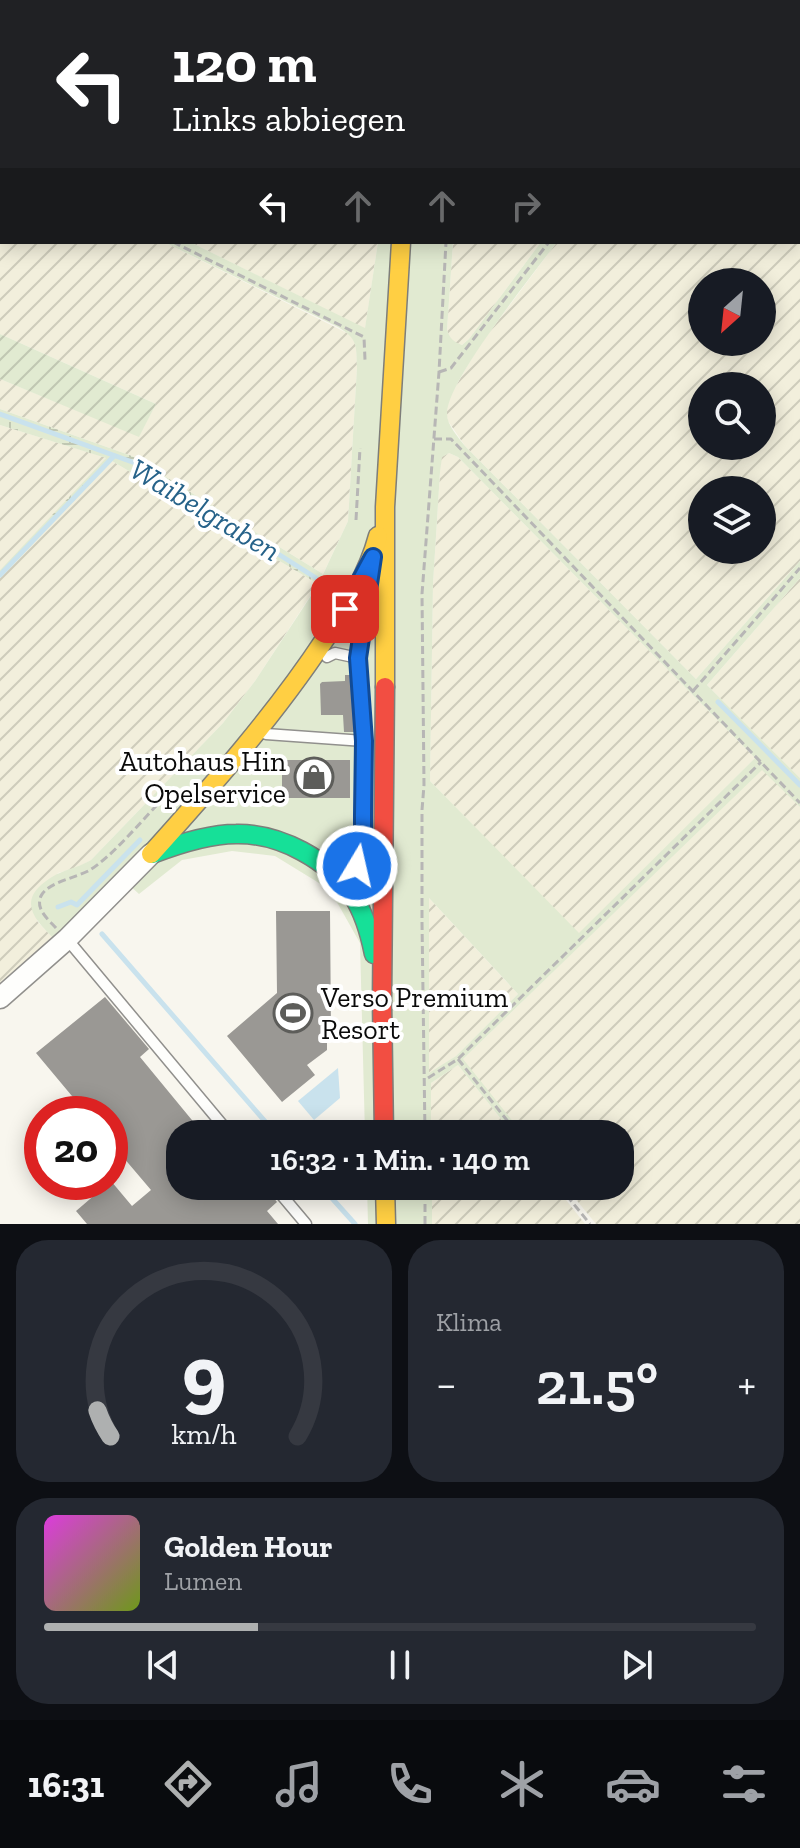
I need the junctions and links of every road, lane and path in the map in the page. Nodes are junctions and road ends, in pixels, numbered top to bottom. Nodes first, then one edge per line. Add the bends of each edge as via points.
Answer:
1 (177, 244) edge
2 (401, 244) edge
3 (414, 244) edge
4 (446, 244) edge
5 (547, 244) edge
6 (365, 360) dead end
7 (439, 372) junction
8 (361, 436) dead end
9 (434, 439) junction
10 (404, 492) dead end
11 (385, 507) junction
12 (356, 520) dead end
13 (403, 524) dead end
14 (373, 557) junction
15 (800, 568) edge
16 (358, 658) junction
17 (308, 668) junction
18 (693, 691) junction
19 (257, 733) junction
20 (364, 741) junction
21 (761, 762) junction
22 (161, 802) dead end
23 (800, 803) edge
24 (151, 854) junction
25 (350, 892) junction
26 (67, 939) junction
27 (0, 998) edge
28 (382, 1001) junction
29 (458, 1059) junction
30 (426, 1079) junction
31 (218, 1120) edge
32 (384, 1120) edge
33 (397, 1120) edge
34 (425, 1120) edge
35 (507, 1120) edge
36 (286, 1200) edge
37 (385, 1200) edge
38 (397, 1200) edge
39 (425, 1200) edge
40 (570, 1200) edge
41 (306, 1224) edge
42 (386, 1224) edge
43 (397, 1224) edge
44 (425, 1224) edge
45 (590, 1224) edge

1 - 6 path via 364,337
2 - 11 highway
3 - 10 highway
4 - 7 path
5 - 7 path via 451,368
7 - 9 path
8 - 12 path
9 - 18 path via 451,439
9 - 30 path via 422,594
11 - 14 highway
11 - 28 highway
13 - 33 highway
14 - 16 lane
14 - 17 highway
15 - 18 path
16 - 17 lane via 335,653
16 - 20 lane
17 - 19 highway
18 - 21 path
19 - 20 lane
19 - 24 highway
20 - 25 lane via 363,839
21 - 23 path
21 - 29 path
22 - 26 path via 98,865 43,892 40,908
24 - 25 highway via 204,839 259,836 304,854
24 - 26 street
25 - 28 highway via 370,933
26 - 27 street
26 - 31 lane
28 - 32 highway
29 - 30 path
29 - 35 path
30 - 34 path
36 - 41 lane
37 - 42 highway
38 - 43 highway
39 - 44 path
40 - 45 path

